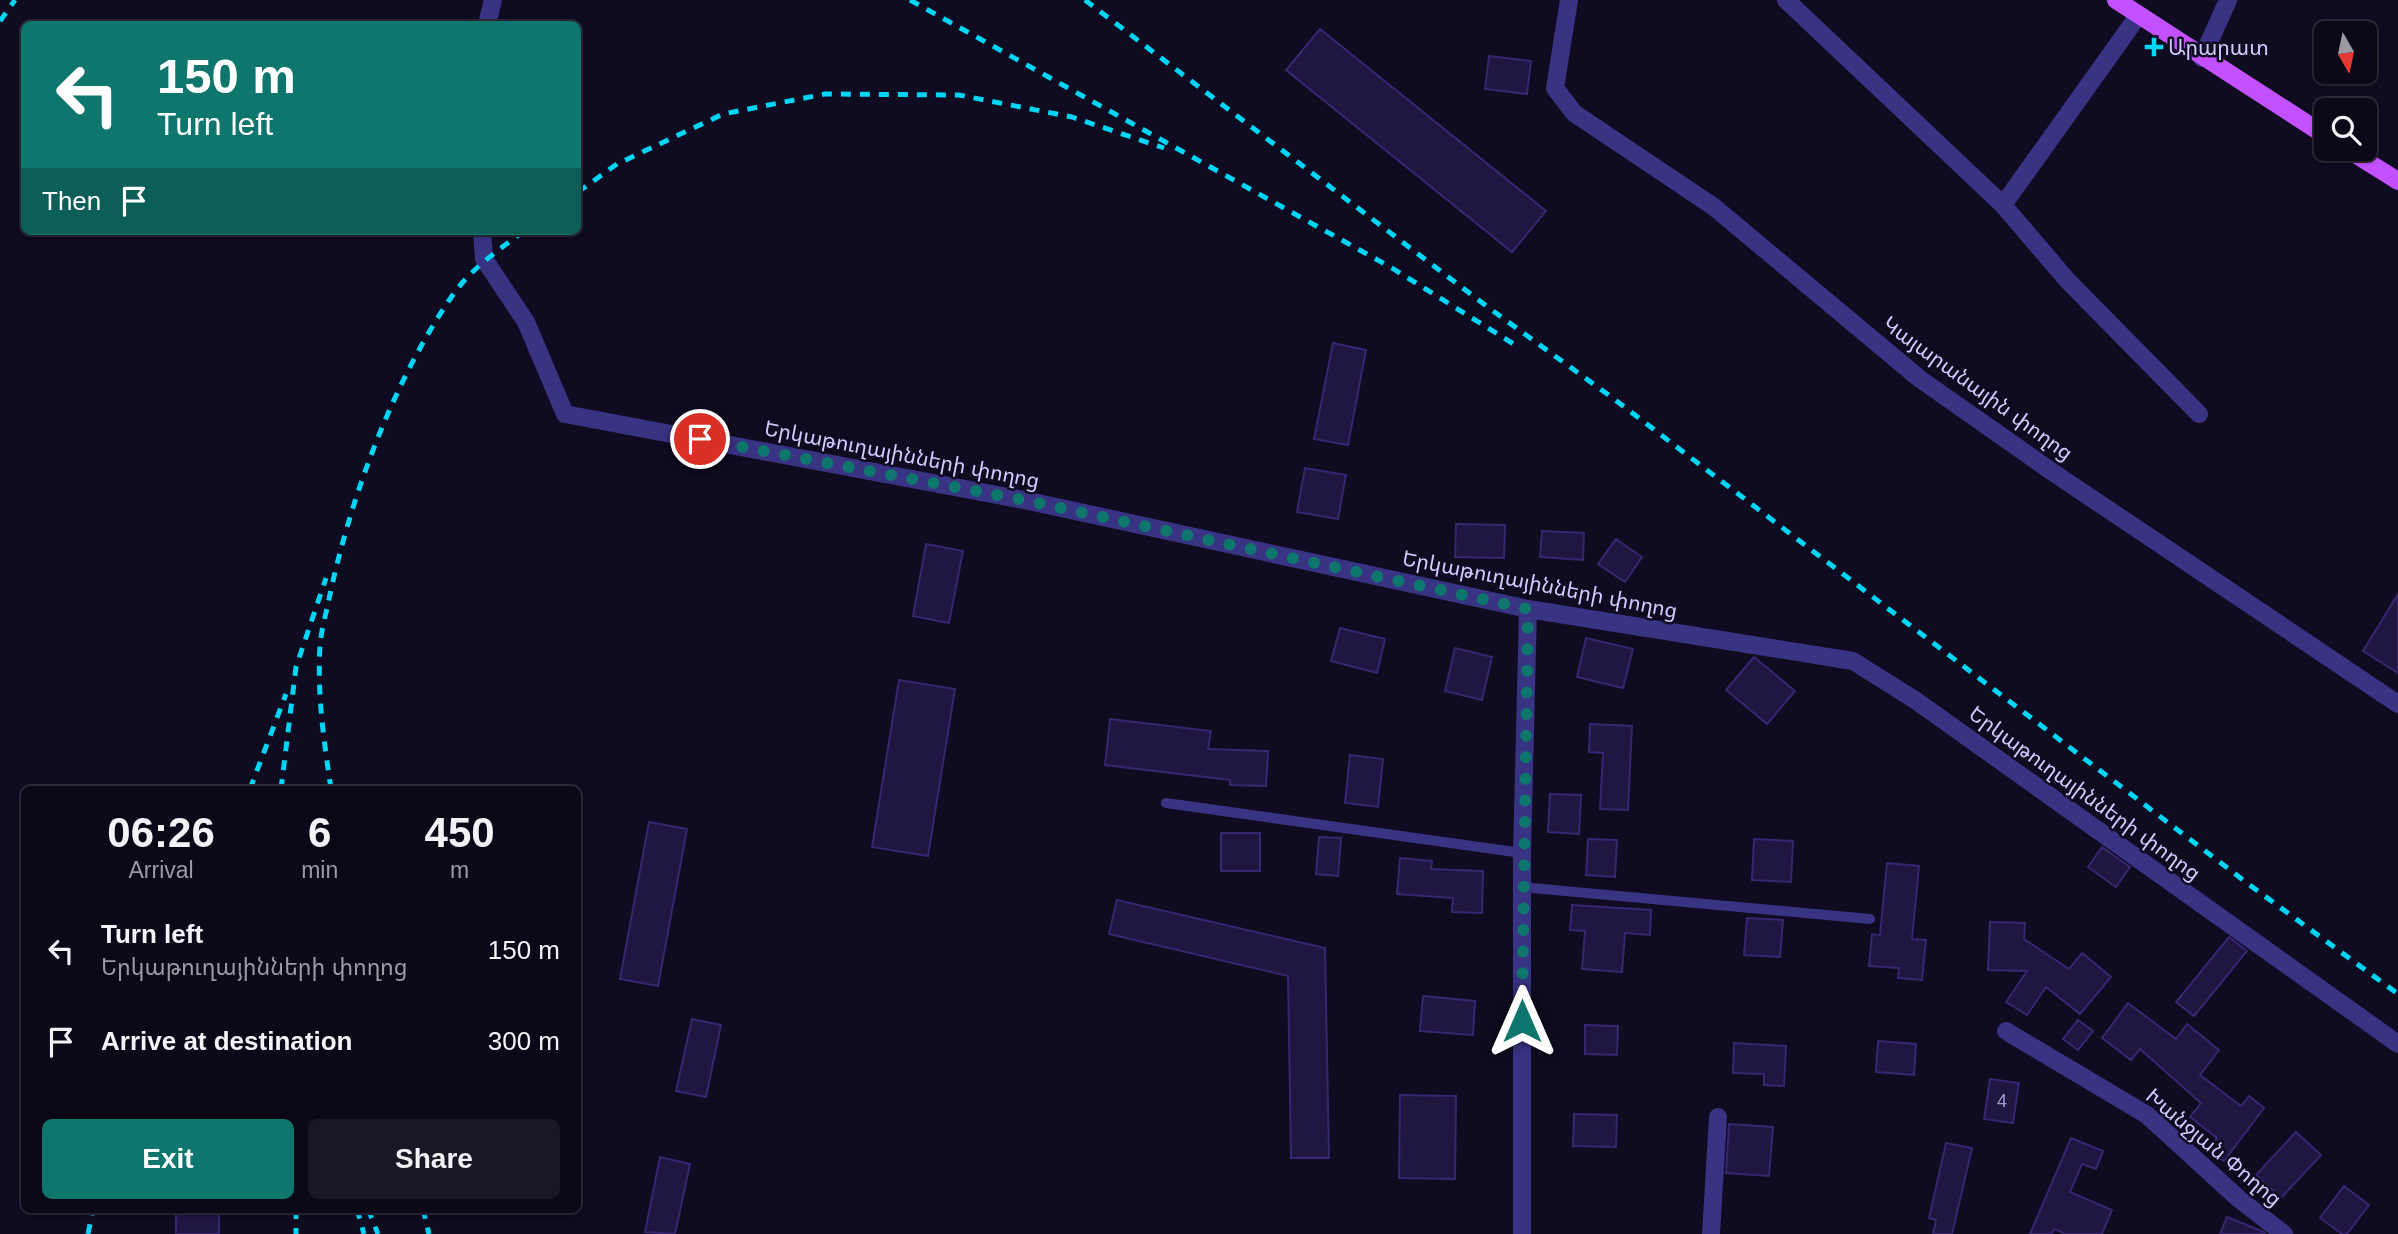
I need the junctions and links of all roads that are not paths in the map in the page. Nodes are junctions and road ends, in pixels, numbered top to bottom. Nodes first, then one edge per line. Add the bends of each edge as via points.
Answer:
1 (494, 0) edge
2 (1569, 0) edge
3 (1786, 0) edge
4 (2116, 0) edge
5 (2228, 0) edge
6 (2138, 16) junction
7 (488, 21) edge
8 (2202, 58) junction
9 (2314, 128) edge
10 (2366, 161) edge
11 (2398, 181) edge
12 (2003, 205) junction
13 (482, 235) edge
14 (2199, 414) dead end
15 (1528, 609) junction
16 (2398, 704) edge
17 (1166, 803) dead end
18 (1522, 853) junction
19 (1522, 887) junction
20 (1870, 919) dead end
21 (2006, 1031) dead end
22 (2398, 1044) edge
23 (1718, 1117) dead end
24 (1522, 1234) edge
25 (1711, 1234) edge
26 (2284, 1234) edge

1 - 7 street
2 - 16 street, Կայարանային փողոց via 1555,89 1574,113 1714,207 1920,379
3 - 12 street
4 - 6 main road
5 - 8 street
6 - 8 main road
6 - 12 street
8 - 9 main road
10 - 11 main road
12 - 14 street via 2067,280
13 - 15 street, Երկաթուղայինների փողոց via 484,259 526,322 565,414 1024,500
15 - 18 street
15 - 22 street, Երկաթուղայինների փողոց via 1853,661 1915,700
17 - 18 lane
18 - 19 street
19 - 20 lane
19 - 24 street
21 - 26 street, Խանջյան Փողոց via 2147,1115
23 - 25 street

